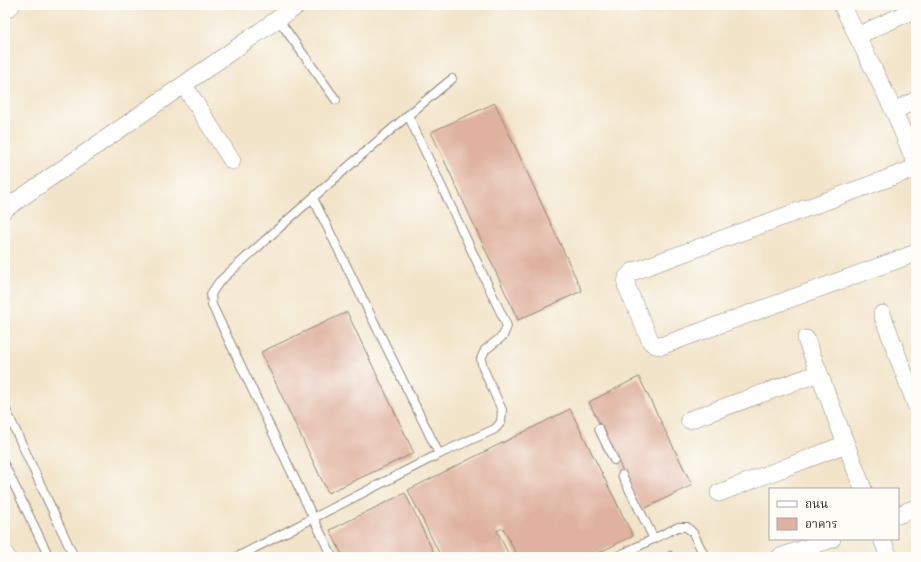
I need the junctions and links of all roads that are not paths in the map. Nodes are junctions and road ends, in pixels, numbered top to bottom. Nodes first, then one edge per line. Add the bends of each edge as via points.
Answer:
1 (12, 5) edge
2 (298, 5) edge
3 (842, 5) edge
4 (916, 9) edge
5 (5, 10) edge
6 (278, 19) junction
7 (857, 36) junction
8 (452, 79) dead end
9 (184, 85) junction
10 (336, 100) dead end
11 (916, 100) edge
12 (894, 111) junction
13 (408, 115) junction
14 (232, 161) dead end
15 (916, 164) edge
16 (916, 168) edge
17 (313, 198) junction
18 (5, 209) edge
19 (916, 253) edge
20 (882, 314) dead end
21 (806, 339) dead end
22 (819, 373) junction
23 (916, 405) edge
24 (6, 410) edge
25 (689, 420) dead end
26 (599, 429) dead end
27 (846, 444) junction
28 (439, 454) junction
29 (614, 460) dead end
30 (5, 466) edge
31 (622, 475) dead end
32 (863, 488) edge
33 (719, 493) dead end
34 (916, 508) edge
35 (899, 515) edge
36 (314, 518) junction
37 (654, 539) junction
38 (829, 540) edge
39 (882, 540) edge
40 (5, 554) edge
41 (7, 557) edge
42 (49, 557) edge
43 (74, 557) edge
44 (237, 557) edge
45 (332, 557) edge
46 (616, 557) edge
47 (705, 557) edge
48 (780, 557) edge
49 (889, 557) edge

1 - 5 street
2 - 6 street
3 - 7 street
4 - 7 street
6 - 9 street
6 - 10 lane
7 - 12 street
8 - 13 lane
9 - 14 street
9 - 18 street
11 - 12 street
12 - 15 street
13 - 17 lane
13 - 28 lane via 507,326 503,336 485,350 481,359 502,410 501,422 495,429
16 - 19 street via 632,272 627,277 626,284 651,342 661,346
17 - 28 lane
17 - 36 lane via 219,282 210,294 212,305
20 - 23 street
21 - 22 street
22 - 25 street
22 - 27 street
24 - 43 lane
26 - 29 lane
27 - 32 street
27 - 33 street
28 - 36 lane
30 - 42 lane
31 - 37 lane
34 - 35 street
36 - 44 lane
36 - 45 lane
37 - 46 lane
37 - 47 lane via 678,527 687,527 693,533
38 - 48 street
39 - 49 street
40 - 41 street

